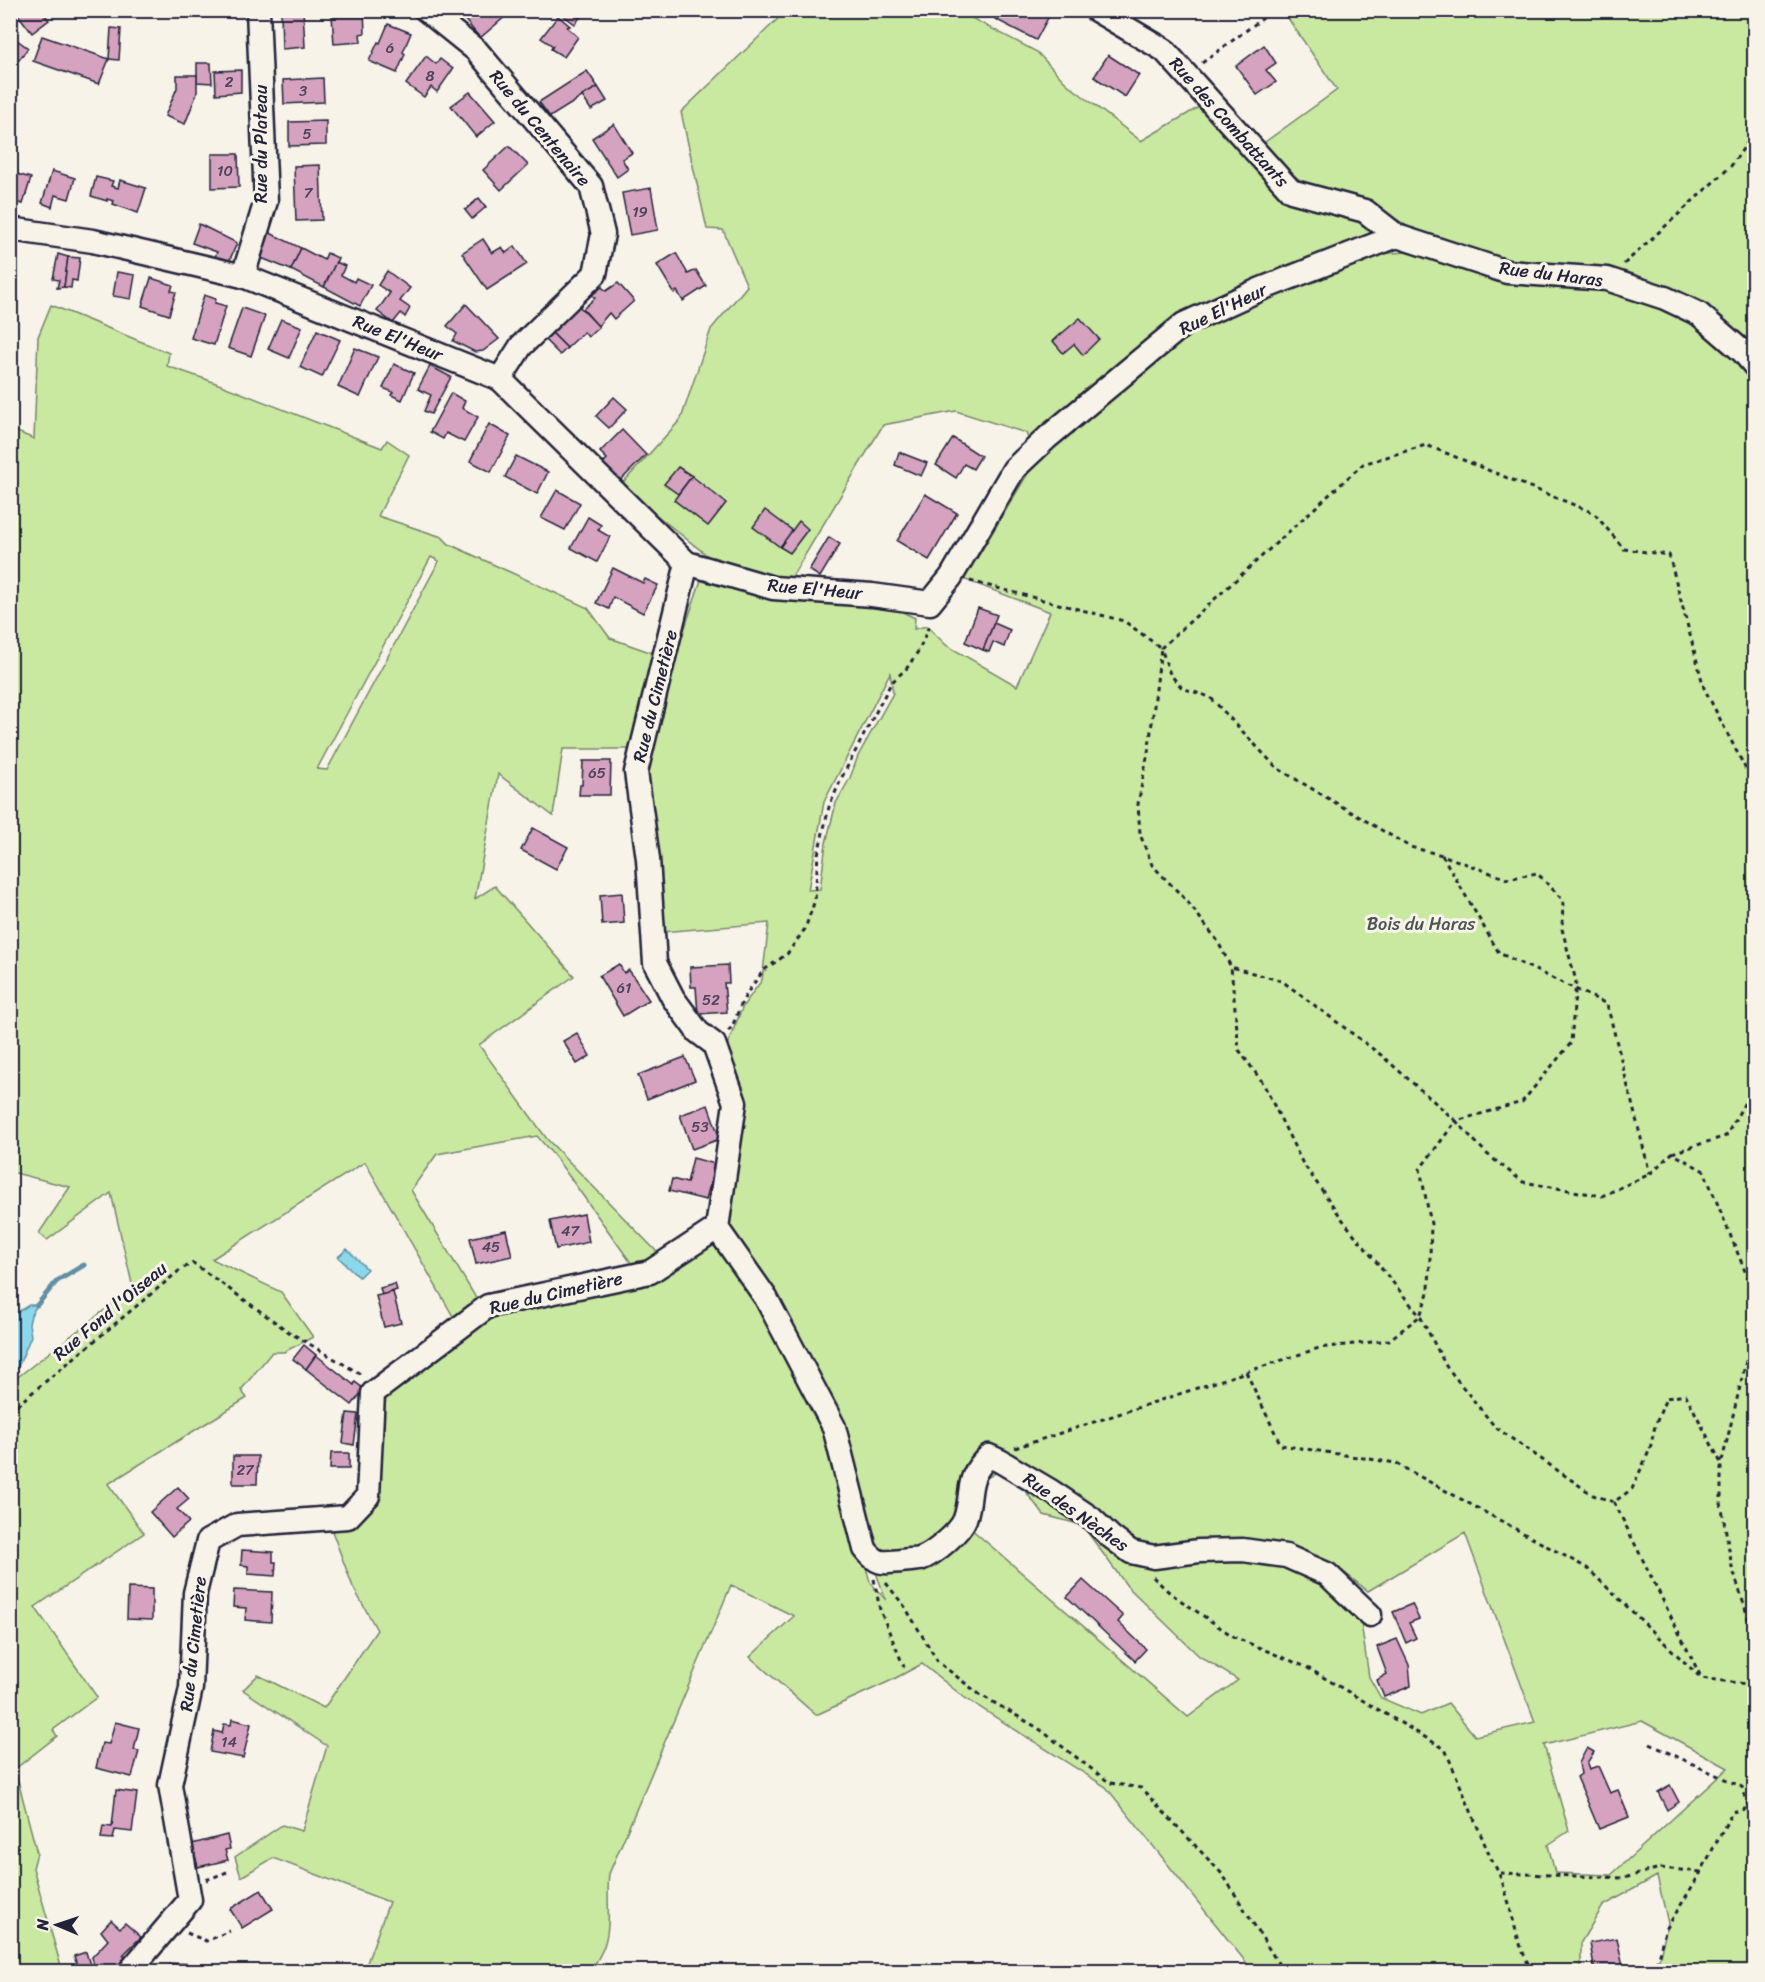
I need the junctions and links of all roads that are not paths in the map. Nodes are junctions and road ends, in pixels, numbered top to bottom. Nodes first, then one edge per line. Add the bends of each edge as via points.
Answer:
1 (258, 10) edge
2 (426, 10) edge
3 (1096, 10) edge
4 (10, 229) edge
5 (1397, 236) junction
6 (243, 276) junction
7 (1755, 365) edge
8 (500, 379) junction
9 (687, 563) junction
10 (717, 1228) junction
11 (1370, 1615) dead end
12 (129, 1971) edge

1 - 6 street, Rue du Plateau via 266,201
2 - 8 street, Rue du Centenaire via 477,51 591,186 603,234 595,274 521,346
3 - 5 street, Rue des Combattants via 1164,50 1291,191 1365,211
4 - 6 street, Rue El'Heur via 93,241
5 - 7 street, Rue du Haras via 1507,272 1607,279 1665,298 1699,314
5 - 9 street, Rue El'Heur via 1184,324 1014,469 951,577 930,603 773,588
6 - 8 street, Rue El'Heur
8 - 9 street, Rue El'Heur
9 - 10 street, Rue du Cimetière via 636,772 648,859 655,963 673,998 698,1032 714,1044 735,1103
10 - 11 street, Rue des Nèches via 766,1298 834,1427 873,1569 884,1563 922,1559 942,1547 964,1522 972,1478 989,1456 1091,1518 1131,1552 1154,1557 1243,1550 1286,1556 1327,1574
10 - 12 street, Rue du Cimetière via 650,1272 488,1306 373,1393 368,1496 348,1518 237,1525 208,1541 195,1593 191,1688 171,1785 190,1900

